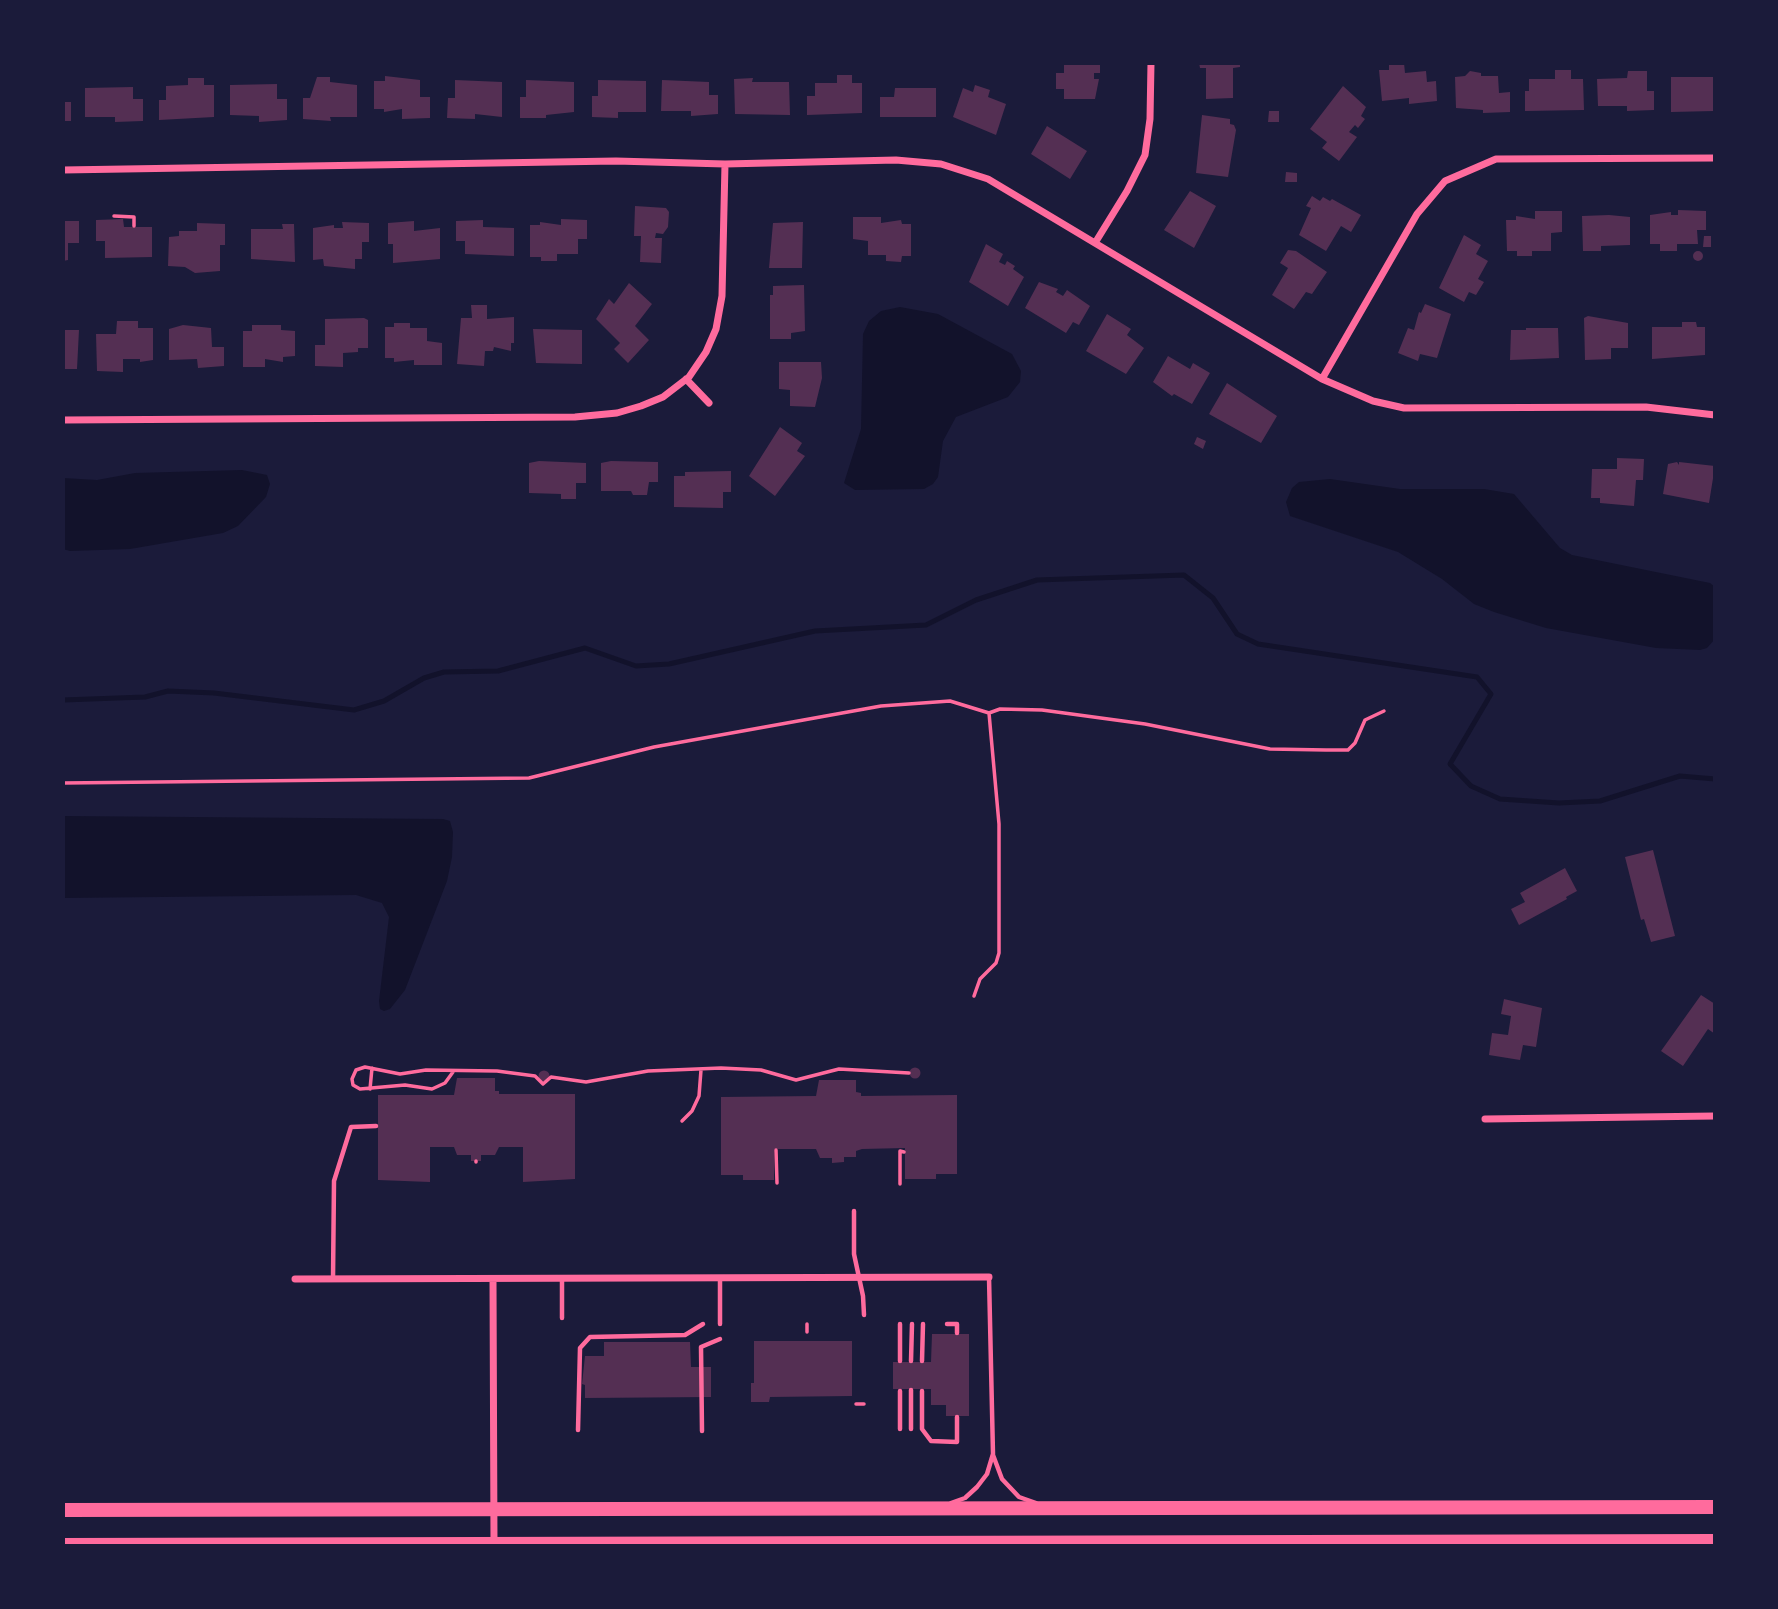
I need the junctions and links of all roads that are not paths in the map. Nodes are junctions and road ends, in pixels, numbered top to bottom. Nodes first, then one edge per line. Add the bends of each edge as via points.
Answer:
1 (1151, 63) edge
2 (1715, 158) edge
3 (725, 163) junction
4 (63, 170) edge
5 (1095, 243) junction
6 (686, 379) junction
7 (1322, 379) junction
8 (709, 403) dead end
9 (1715, 415) edge
10 (63, 420) edge
11 (1715, 1116) edge
12 (1485, 1119) dead end
13 (376, 1126) dead end
14 (854, 1211) dead end
15 (858, 1277) junction
16 (989, 1277) joint
17 (720, 1278) junction
18 (295, 1279) dead end
19 (333, 1279) junction
20 (493, 1279) junction
21 (562, 1279) junction
22 (863, 1315) dead end
23 (562, 1318) dead end
24 (703, 1324) dead end
25 (720, 1324) dead end
26 (900, 1324) dead end
27 (912, 1324) dead end
28 (923, 1324) dead end
29 (947, 1324) dead end
30 (957, 1333) dead end
31 (720, 1339) dead end
32 (900, 1361) dead end
33 (911, 1361) dead end
34 (922, 1361) dead end
35 (911, 1390) dead end
36 (900, 1391) dead end
37 (922, 1391) dead end
38 (957, 1418) dead end
39 (900, 1429) dead end
40 (578, 1430) dead end
41 (911, 1430) dead end
42 (702, 1431) dead end
43 (993, 1454) junction
44 (941, 1507) junction
45 (1047, 1507) junction
46 (1715, 1507) edge
47 (494, 1508) junction
48 (63, 1510) edge
49 (1715, 1541) edge
50 (1428, 1543) edge
51 (1527, 1543) edge
52 (946, 1544) edge
53 (1043, 1544) edge
54 (63, 1545) edge
55 (494, 1545) edge

1 - 5 street via 1145,155
2 - 7 street via 1496,159 1445,181 1417,214
3 - 4 street
3 - 5 street via 896,160 941,164 988,179
3 - 6 street via 722,296 716,329
5 - 7 street
6 - 8 street
6 - 10 street via 663,397 641,406 590,416
7 - 9 street via 1373,401 1404,408 1646,407
11 - 12 street
13 - 19 lane via 351,1127 334,1181
14 - 15 lane
15 - 16 street
15 - 17 street
15 - 22 lane
16 - 43 lane
17 - 21 street
17 - 25 lane
18 - 19 street
19 - 20 street
20 - 21 street
20 - 47 street
21 - 23 lane
24 - 40 lane via 684,1335 590,1337 580,1348
26 - 32 lane
27 - 33 lane
28 - 34 lane
29 - 30 lane via 957,1324
31 - 42 lane via 701,1347
35 - 41 lane
36 - 39 lane
37 - 38 lane via 922,1429 931,1441 957,1442
43 - 44 lane via 977,1487
43 - 45 lane via 1002,1479 1019,1497
44 - 45 main road
44 - 47 main road
45 - 46 main road
47 - 48 main road
47 - 55 street
49 - 51 main road
50 - 51 main road
50 - 53 main road
52 - 53 main road
52 - 55 main road
54 - 55 main road

